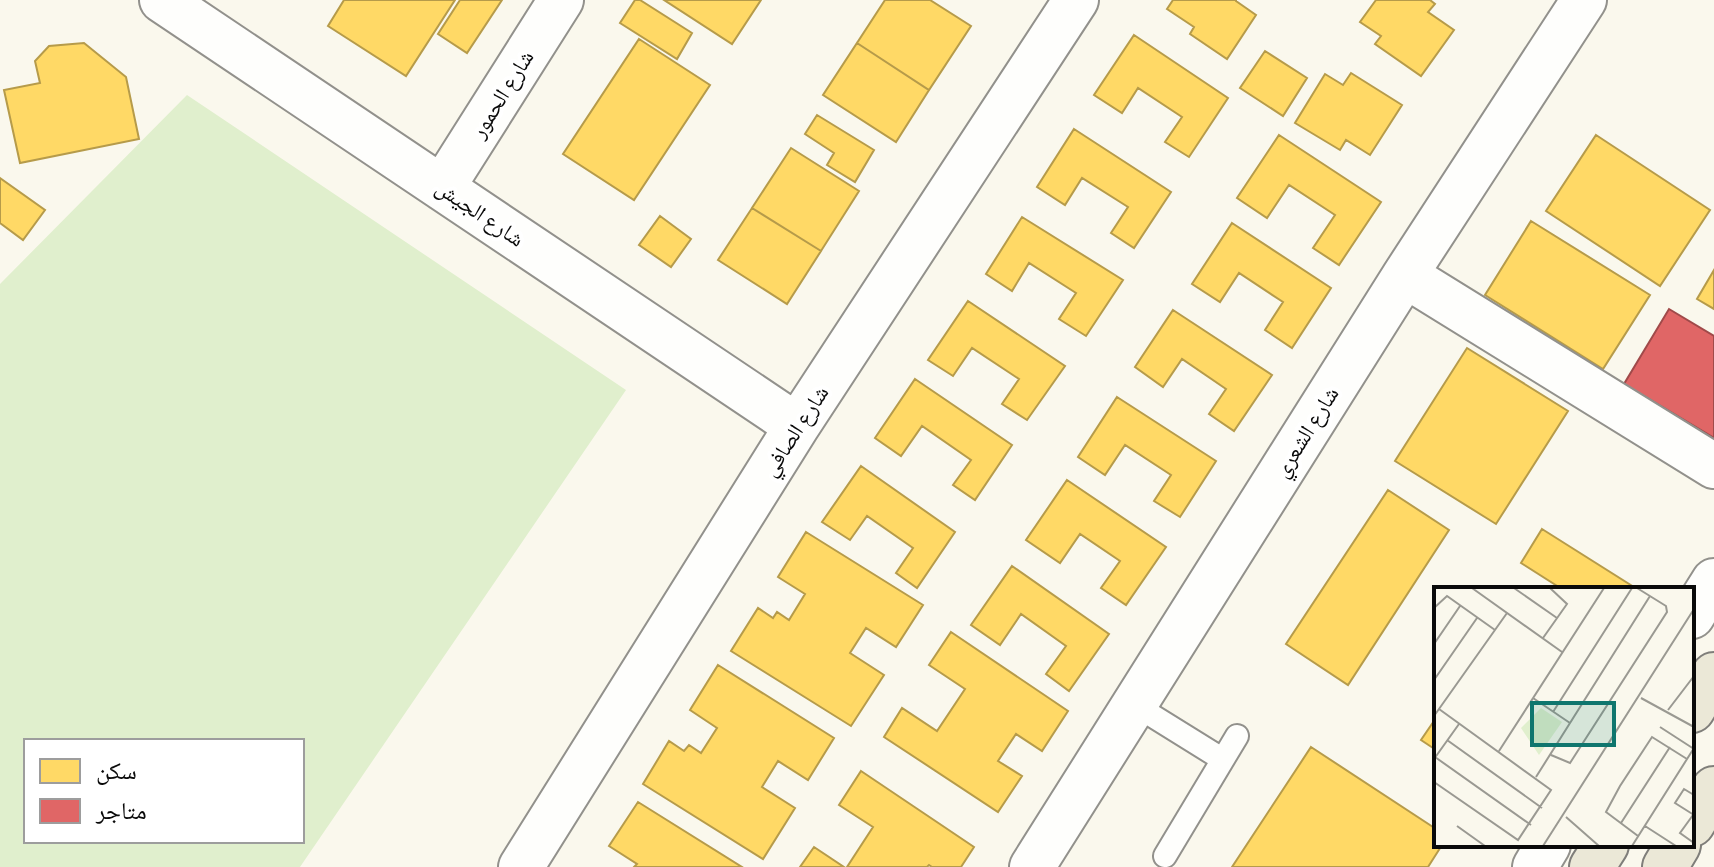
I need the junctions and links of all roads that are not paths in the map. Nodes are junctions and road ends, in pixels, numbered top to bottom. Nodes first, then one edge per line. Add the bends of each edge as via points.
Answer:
1 (162, 0) edge
2 (561, 0) edge
3 (1076, 0) edge
4 (1584, 0) edge
5 (442, 188) junction
6 (1405, 275) junction
7 (797, 426) junction
8 (1714, 466) edge
9 (1714, 581) edge
10 (1694, 613) edge
11 (1714, 675) edge
12 (1135, 705) junction
13 (1694, 707) edge
14 (1237, 736) dead end
15 (1222, 759) junction
16 (1714, 789) edge
17 (1694, 821) edge
18 (1547, 847) edge
19 (1605, 847) edge
20 (1677, 847) edge
21 (1165, 856) dead end
22 (521, 867) edge
23 (1032, 867) edge
24 (1535, 867) edge
25 (1592, 867) edge
26 (1665, 867) edge

1 - 5 street, شارع الجيش
2 - 5 street, شارع الحمور
3 - 7 street, شارع الصافي
4 - 6 street, شارع الشعري
5 - 7 street, شارع الجيش
6 - 8 street
6 - 12 street, شارع الشعري
7 - 22 street, شارع الصافي
9 - 10 street
11 - 13 main road
12 - 15 lane
12 - 23 street, شارع الشعري
14 - 15 lane
15 - 21 lane
16 - 17 main road
18 - 24 street
19 - 25 main road
20 - 26 main road

